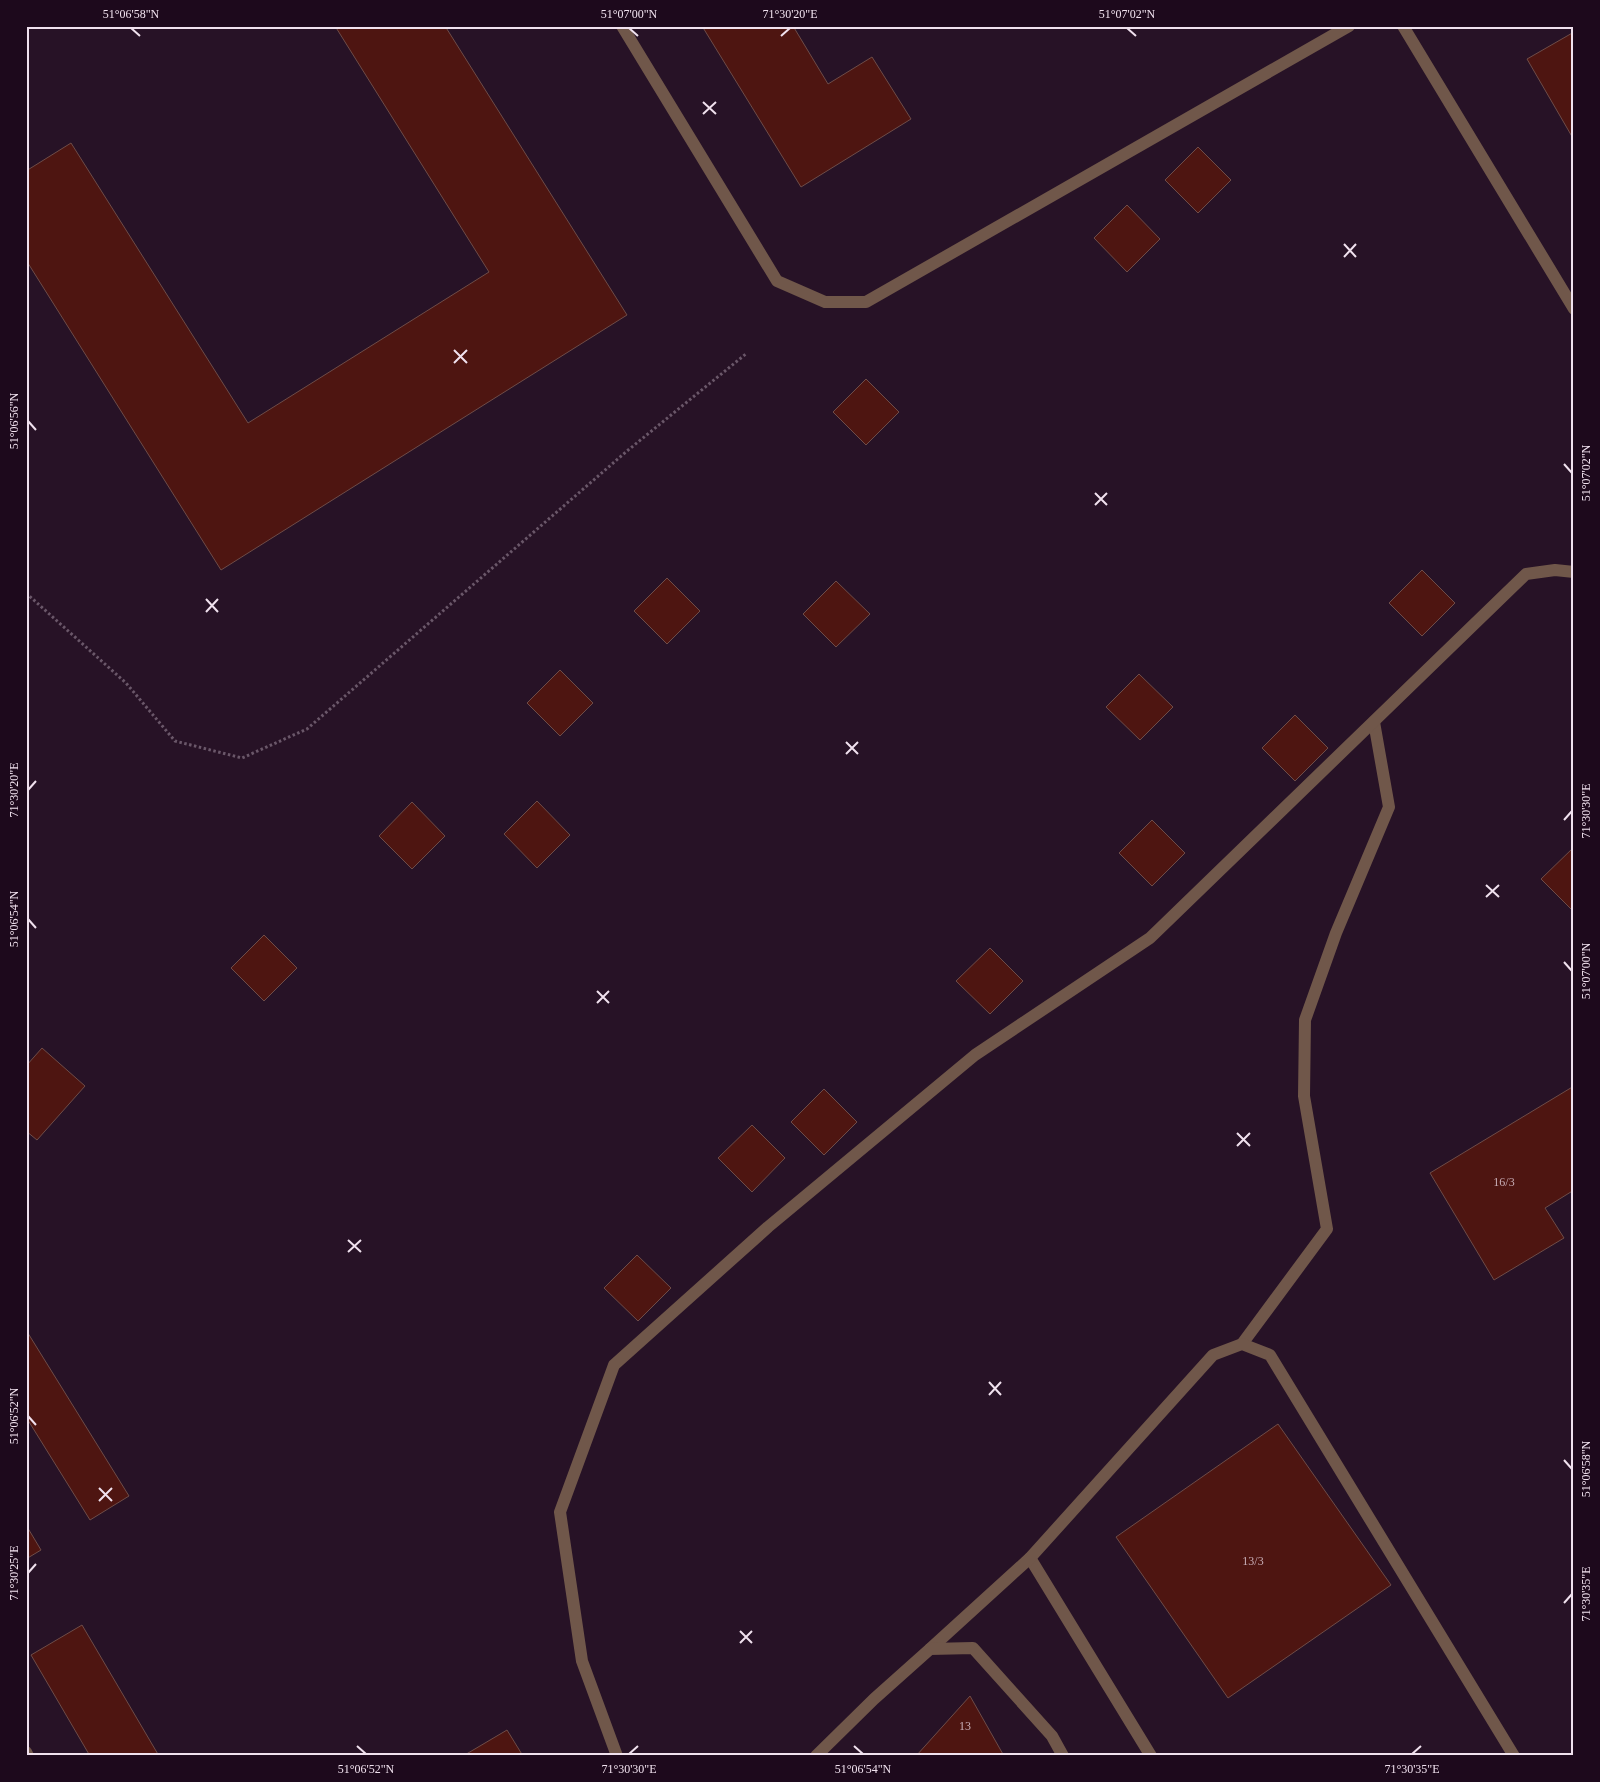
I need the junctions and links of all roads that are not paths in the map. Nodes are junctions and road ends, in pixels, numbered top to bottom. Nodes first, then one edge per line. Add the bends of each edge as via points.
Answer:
1 (622, 26) edge
2 (1349, 26) edge
3 (1403, 26) edge
4 (1574, 309) edge
5 (1574, 572) edge
6 (1374, 722) junction
7 (1242, 1344) junction
8 (1030, 1558) junction
9 (930, 1649) junction
10 (26, 1752) edge
11 (28, 1756) edge
12 (617, 1756) edge
13 (816, 1756) edge
14 (1063, 1756) edge
15 (1151, 1756) edge
16 (1514, 1756) edge

1 - 2 lane via 778,281 825,302 866,302
3 - 4 lane
5 - 6 lane via 1555,570 1526,574
6 - 7 lane via 1389,807 1336,933 1305,1020 1304,1096 1327,1228
6 - 12 lane via 1150,938 976,1055 768,1227 614,1365 560,1512 582,1660
7 - 8 lane via 1213,1355
7 - 16 lane via 1270,1354
8 - 9 lane
8 - 15 lane
9 - 13 lane
9 - 14 lane via 974,1648 1052,1736
10 - 11 lane

